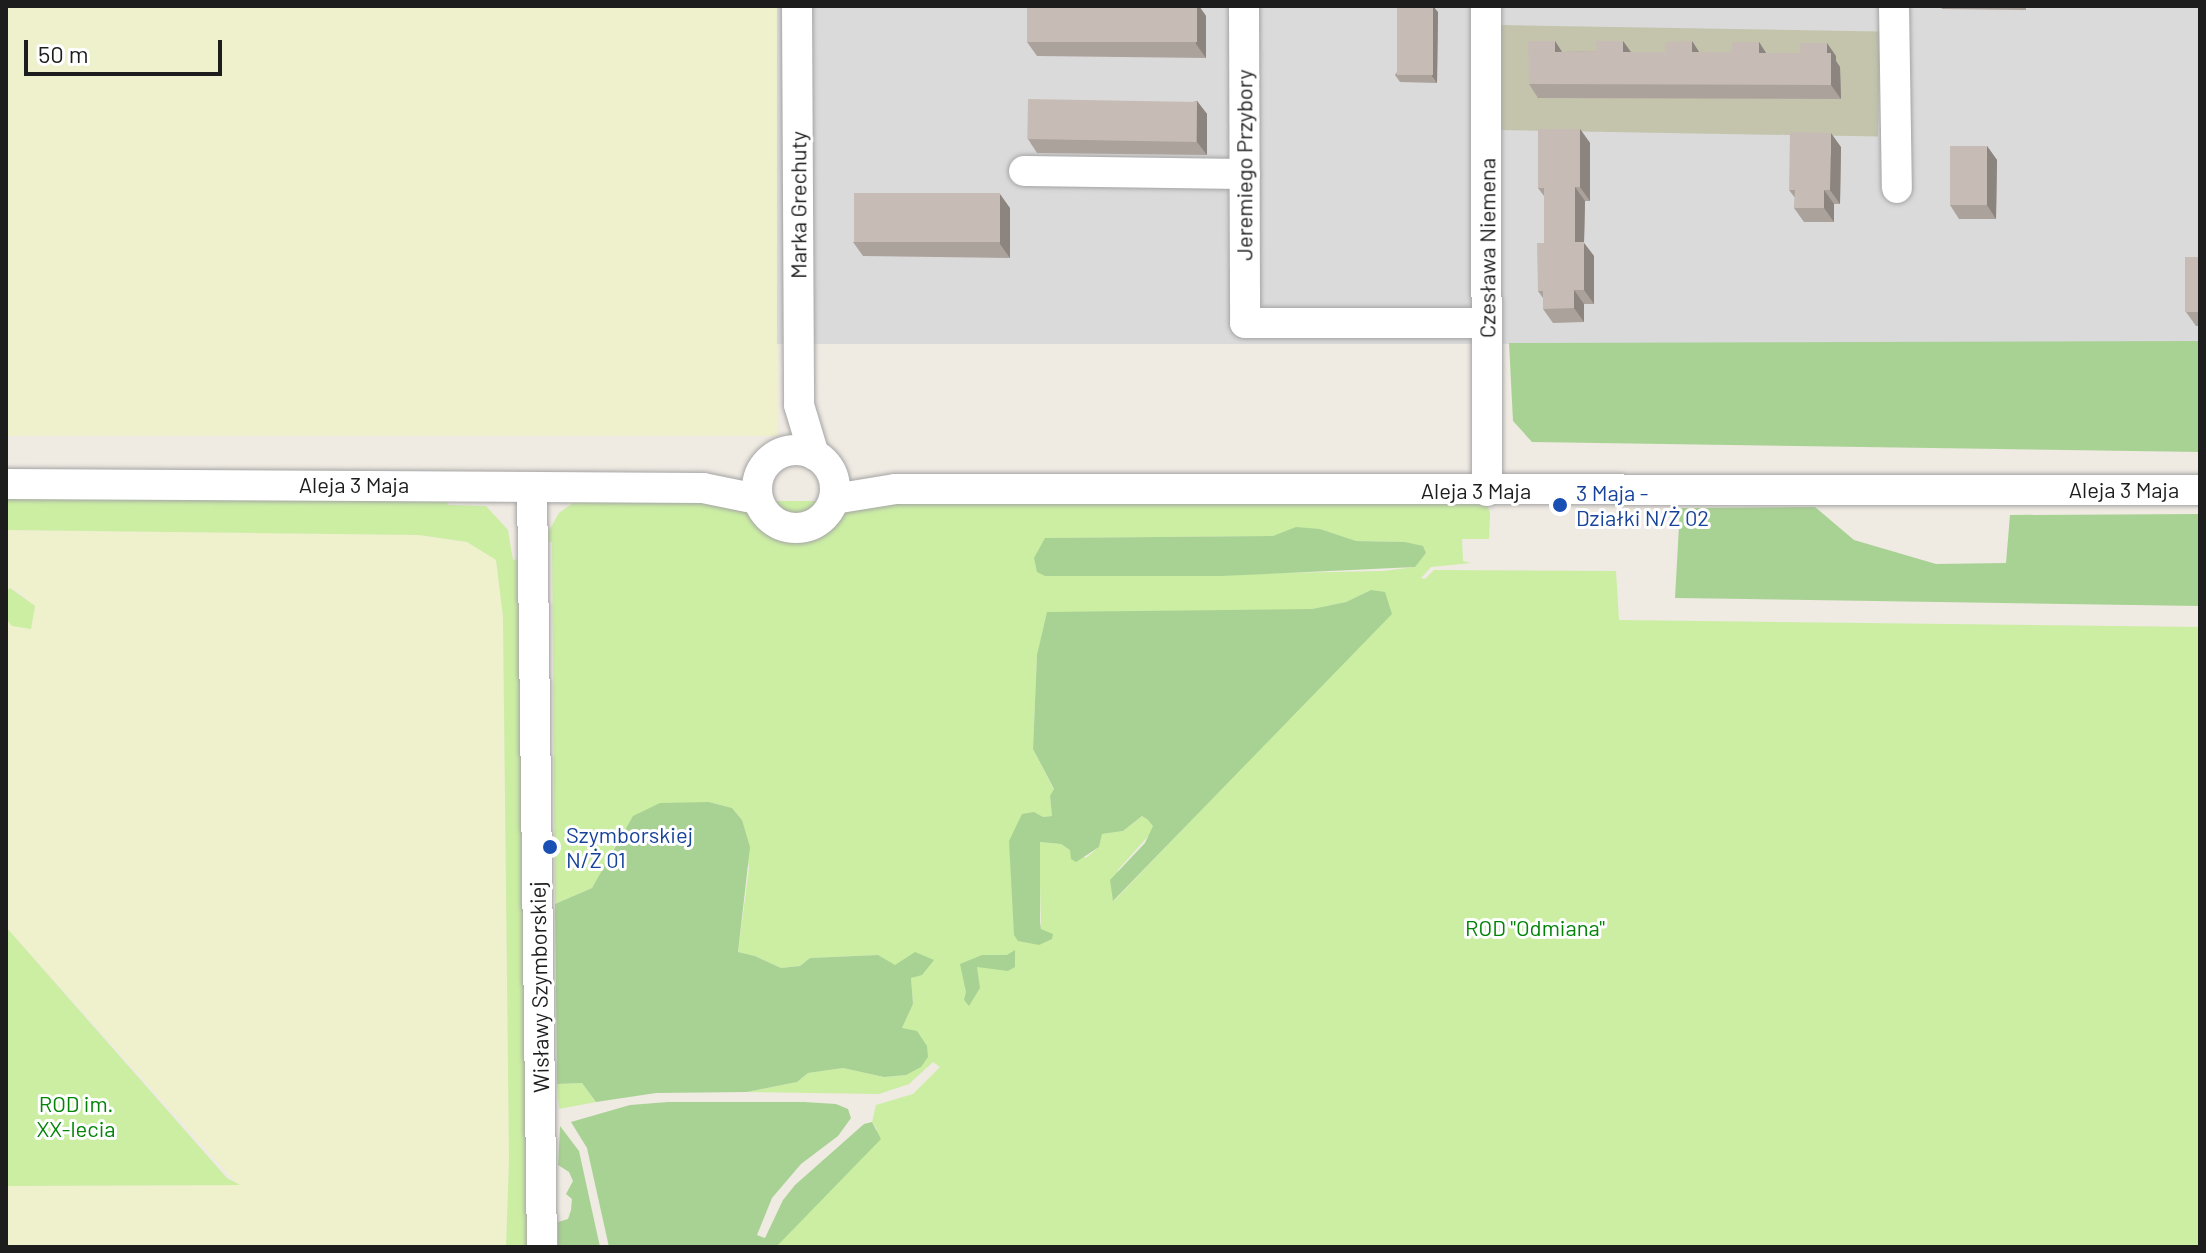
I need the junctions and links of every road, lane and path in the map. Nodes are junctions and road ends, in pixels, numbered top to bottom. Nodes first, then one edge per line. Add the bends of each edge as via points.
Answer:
1 (797, 6) edge
2 (1244, 6) edge
3 (1486, 6) edge
4 (1894, 6) edge
5 (1024, 171) dead end
6 (1245, 174) junction
7 (1897, 188) dead end
8 (1487, 323) junction
9 (799, 405) junction
10 (827, 475) junction
11 (765, 476) junction
12 (6, 484) edge
13 (532, 487) junction
14 (2200, 490) edge
15 (1487, 491) junction
16 (542, 1247) edge

1 - 9 street, Marka Grechuty
2 - 6 street, Jeremiego Przybory
3 - 8 street, Czesława Niemena
4 - 7 street
5 - 6 street
6 - 8 street, Jeremiego Przybory via 1245,323
8 - 15 street, Czesława Niemena
9 - 10 street, Marka Grechuty
9 - 11 street, Marka Grechuty
10 - 11 street via 789,450
10 - 11 street via 820,520 796,529 772,521
10 - 15 street, Aleja 3 Maja via 896,489
11 - 13 street, Aleja 3 Maja via 703,488
12 - 13 street, Aleja 3 Maja
13 - 16 street, Wisławy Szymborskiej
14 - 15 street, Aleja 3 Maja

